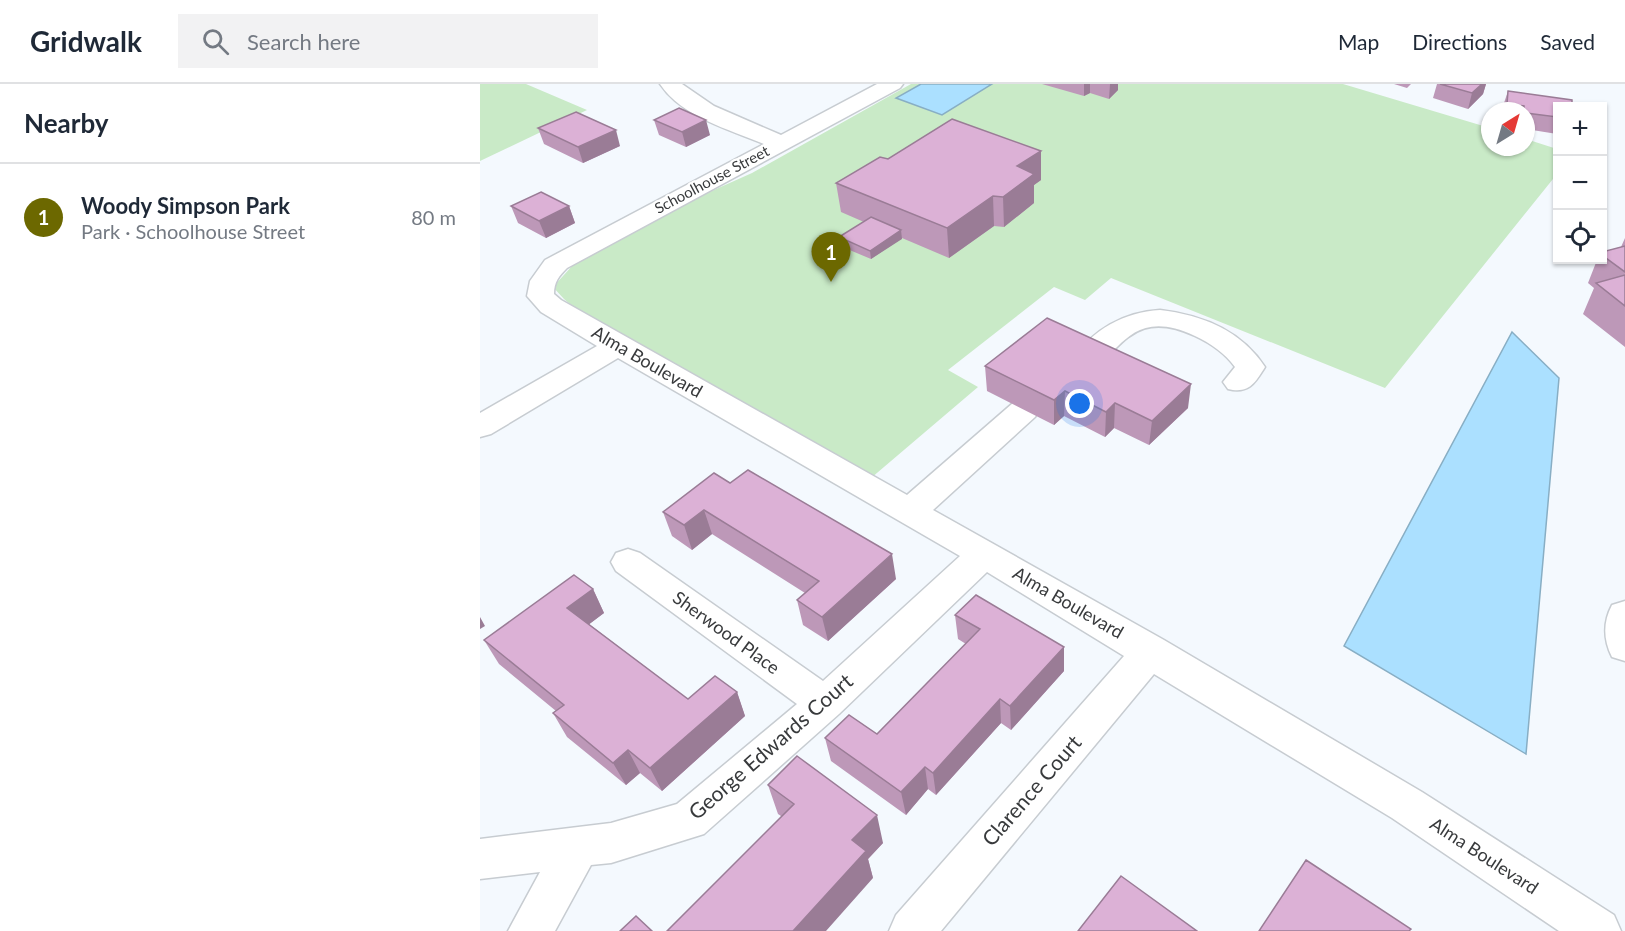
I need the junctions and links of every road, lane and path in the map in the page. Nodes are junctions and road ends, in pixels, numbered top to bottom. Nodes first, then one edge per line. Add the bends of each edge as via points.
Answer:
1 (670, 84) edge
2 (893, 84) edge
3 (781, 143) junction
4 (540, 285) joint
5 (618, 346) junction
6 (1086, 360) edge
7 (1239, 382) dead end
8 (1024, 410) dead end
9 (480, 428) edge
10 (909, 512) junction
11 (984, 554) junction
12 (628, 562) dead end
13 (1625, 615) edge
14 (1625, 646) edge
15 (1151, 651) junction
16 (825, 703) junction
17 (577, 849) junction
18 (480, 859) edge
19 (531, 931) edge
20 (912, 931) edge
21 (1598, 931) edge

1 - 3 street via 705,109
2 - 3 street, Schoolhouse Street
3 - 4 street, Schoolhouse Street via 558,262
4 - 5 street, Alma Boulevard via 540,296 551,306
5 - 9 street
5 - 10 street, Alma Boulevard
6 - 7 street via 1127,324 1161,317 1220,337 1243,354 1251,367
8 - 10 street
10 - 11 street, Alma Boulevard
11 - 15 street, Alma Boulevard
11 - 16 street, George Edwards Court
12 - 16 street, Sherwood Place
13 - 14 street
15 - 20 street, Clarence Court
15 - 21 street, Alma Boulevard via 1407,805
16 - 17 street, George Edwards Court via 689,820
17 - 18 street, George Edwards Court
17 - 19 street

